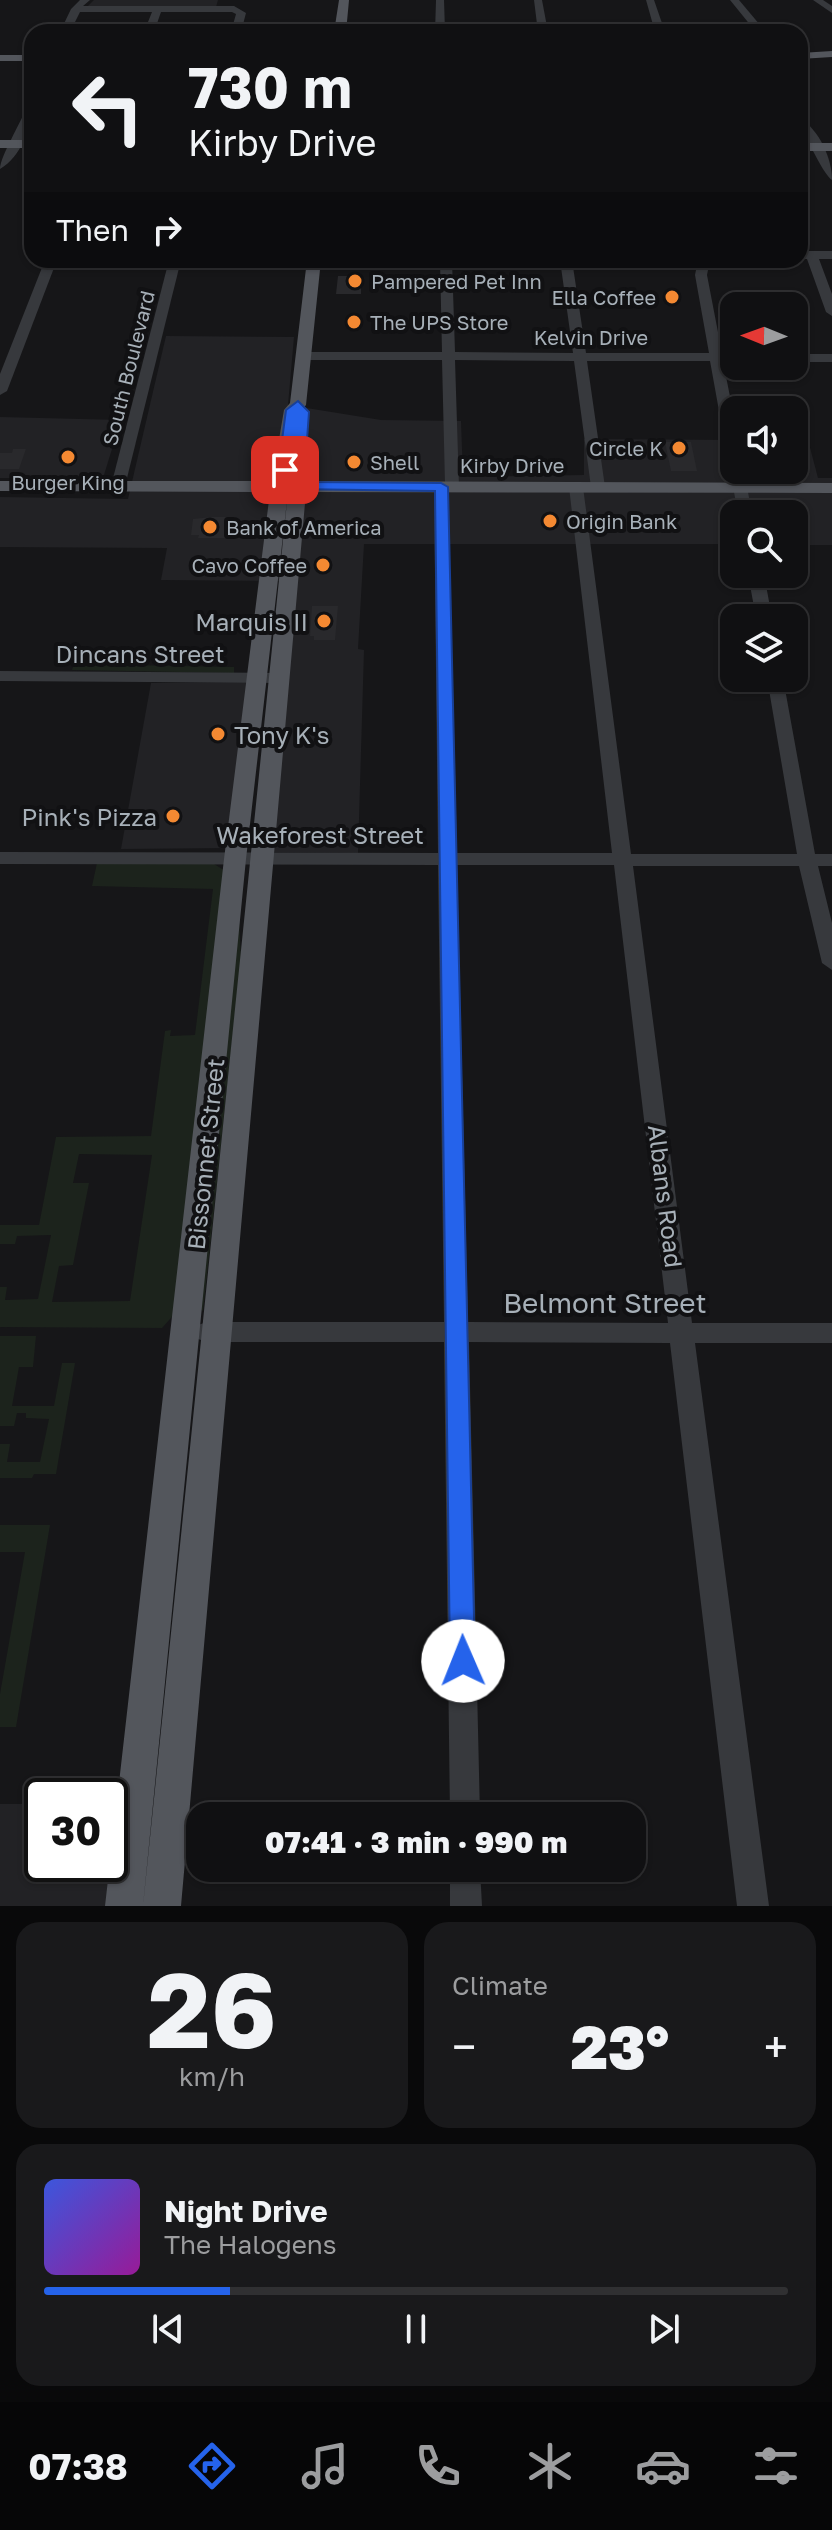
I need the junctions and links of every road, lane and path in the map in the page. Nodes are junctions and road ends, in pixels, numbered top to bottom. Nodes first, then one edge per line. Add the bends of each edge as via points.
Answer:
1 (86, 0) edge
2 (344, 0) edge
3 (440, 0) edge
4 (538, 0) edge
5 (638, 0) edge
6 (650, 0) edge
7 (734, 0) edge
8 (817, 0) edge
9 (230, 5) edge
10 (76, 9) junction
11 (157, 9) junction
12 (832, 10) edge
13 (645, 21) dead end
14 (69, 24) edge
15 (152, 24) edge
16 (238, 24) edge
17 (341, 24) edge
18 (440, 24) edge
19 (542, 24) edge
20 (658, 24) edge
21 (754, 24) edge
22 (832, 54) edge
23 (808, 56) edge
24 (0, 58) edge
25 (24, 58) edge
26 (24, 127) edge
27 (808, 129) edge
28 (0, 144) edge
29 (17, 144) junction
30 (24, 144) edge
31 (825, 147) edge
32 (0, 166) edge
33 (832, 177) edge
34 (808, 255) edge
35 (832, 255) edge
36 (808, 259) edge
37 (47, 268) edge
38 (173, 268) edge
39 (313, 268) edge
40 (446, 268) edge
41 (567, 268) edge
42 (702, 268) edge
43 (832, 312) edge
44 (303, 356) junction
45 (447, 356) junction
46 (7, 357) edge
47 (580, 357) junction
48 (716, 357) junction
49 (720, 357) edge
50 (808, 358) edge
51 (832, 358) edge
52 (0, 391) edge
53 (723, 396) edge
54 (720, 480) edge
55 (791, 484) edge
56 (0, 486) edge
57 (118, 486) junction
58 (289, 486) junction
59 (446, 487) junction
60 (587, 487) junction
61 (832, 488) edge
62 (0, 676) edge
63 (267, 678) junction
64 (777, 692) edge
65 (0, 858) edge
66 (235, 859) junction
67 (262, 860) junction
68 (447, 860) junction
69 (624, 860) junction
70 (807, 860) junction
71 (832, 860) edge
72 (832, 963) edge
73 (202, 1332) junction
74 (458, 1332) junction
75 (683, 1333) junction
76 (832, 1333) edge
77 (465, 1802) edge
78 (465, 1882) edge
79 (124, 1906) edge
80 (162, 1906) edge
81 (466, 1906) edge
82 (753, 1906) edge

1 - 10 street
2 - 17 main road
3 - 18 street
4 - 19 street
5 - 13 street
6 - 20 street
7 - 21 street
8 - 12 street
9 - 11 street
9 - 16 street via 241,13
10 - 11 street
10 - 14 street
11 - 15 street
22 - 23 main road
24 - 25 main road
26 - 29 street
27 - 31 street
28 - 29 main road
29 - 30 main road
29 - 32 street
31 - 33 street
34 - 35 street
36 - 43 street
37 - 46 street
38 - 57 street, South Boulevard
39 - 44 main road, Bissonnet Street
40 - 45 street
41 - 47 street, Albans Road
42 - 48 street
44 - 45 street, Kelvin Drive
44 - 58 main road, Bissonnet Street via 298,405 303,412
45 - 47 street, Kelvin Drive
45 - 59 street
46 - 52 street
47 - 48 street, Kelvin Drive
47 - 60 street, Albans Road
48 - 49 street, Kelvin Drive
48 - 53 street
50 - 51 street
54 - 60 main road, Kirby Drive
55 - 61 main road, Kirby Drive
56 - 57 main road, Kirby Drive
57 - 58 main road, Kirby Drive
58 - 59 main road, Kirby Drive
58 - 63 main road, Bissonnet Street
59 - 60 main road, Kirby Drive
59 - 68 street
60 - 69 street, Albans Road
62 - 63 street, Dincans Street
63 - 66 main road, Bissonnet Street
63 - 67 main road, Bissonnet Street
64 - 70 street
65 - 66 street, Wakeforest Street
66 - 67 street, Wakeforest Street
66 - 73 main road, Bissonnet Street
67 - 68 street, Wakeforest Street
67 - 73 main road, Bissonnet Street
68 - 69 street, Wakeforest Street
68 - 74 street
69 - 70 street, Wakeforest Street
69 - 75 street, Albans Road
70 - 71 street, Wakeforest Street
70 - 72 street
73 - 74 street, Belmont Street
73 - 79 main road, Bissonnet Street
73 - 80 main road, Bissonnet Street
74 - 75 street, Belmont Street
74 - 77 street
75 - 76 street, Belmont Street
75 - 82 street, Albans Road
78 - 81 street

